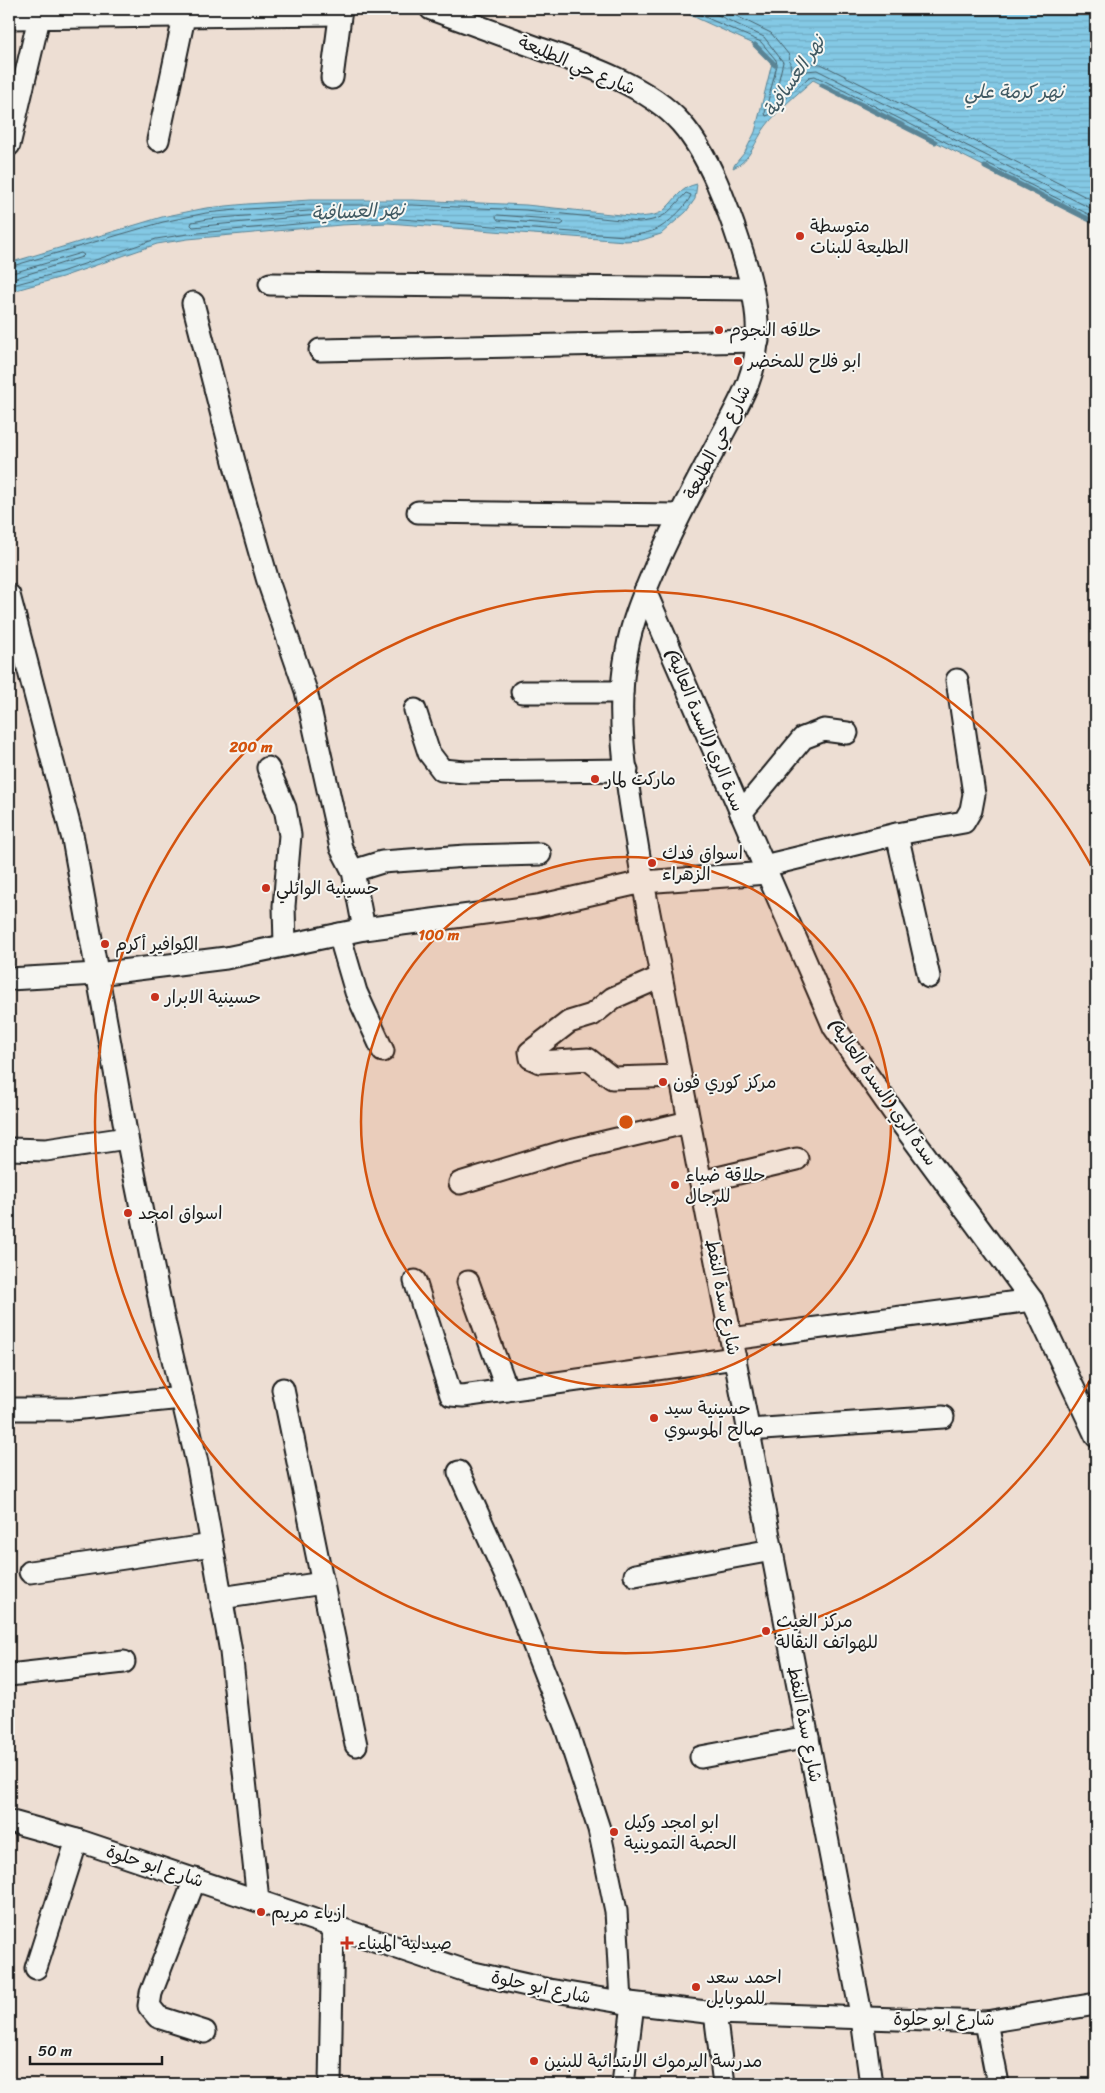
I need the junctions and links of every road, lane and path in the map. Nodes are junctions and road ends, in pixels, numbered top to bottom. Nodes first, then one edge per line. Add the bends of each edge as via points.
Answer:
1 (431, 9) edge
2 (340, 12) edge
3 (9, 18) edge
4 (39, 18) junction
5 (184, 18) junction
6 (332, 78) dead end
7 (158, 140) dead end
8 (9, 144) edge
9 (270, 284) dead end
10 (752, 290) junction
11 (193, 303) dead end
12 (758, 341) junction
13 (320, 350) dead end
14 (418, 512) dead end
15 (679, 515) junction
16 (645, 591) junction
17 (9, 595) edge
18 (958, 680) dead end
19 (522, 692) dead end
20 (622, 692) junction
21 (415, 710) dead end
22 (847, 733) dead end
23 (268, 768) dead end
24 (627, 770) junction
25 (741, 813) junction
26 (897, 834) junction
27 (540, 854) dead end
28 (765, 870) junction
29 (353, 871) junction
30 (643, 882) junction
31 (364, 930) junction
32 (339, 934) junction
33 (285, 945) junction
34 (97, 974) junction
35 (661, 977) junction
36 (929, 977) dead end
37 (9, 979) edge
38 (383, 1051) dead end
39 (680, 1076) junction
40 (689, 1122) junction
41 (127, 1138) junction
42 (9, 1149) edge
43 (797, 1159) dead end
44 (701, 1182) junction
45 (460, 1184) dead end
46 (414, 1281) dead end
47 (468, 1282) dead end
48 (1032, 1300) junction
49 (733, 1348) junction
50 (283, 1389) dead end
51 (507, 1390) junction
52 (182, 1398) junction
53 (1090, 1407) edge
54 (9, 1409) edge
55 (943, 1417) dead end
56 (749, 1430) junction
57 (1096, 1436) edge
58 (460, 1472) dead end
59 (212, 1545) junction
60 (772, 1550) junction
61 (30, 1572) dead end
62 (634, 1575) dead end
63 (323, 1583) junction
64 (221, 1598) junction
65 (124, 1662) dead end
66 (9, 1675) edge
67 (808, 1737) junction
68 (356, 1745) dead end
69 (701, 1757) dead end
70 (9, 1821) edge
71 (77, 1840) junction
72 (195, 1879) junction
73 (258, 1900) junction
74 (333, 1926) junction
75 (36, 1968) dead end
76 (627, 2003) junction
77 (1096, 2004) edge
78 (715, 2013) junction
79 (862, 2018) junction
80 (986, 2022) junction
81 (205, 2032) dead end
82 (330, 2084) edge
83 (623, 2084) edge
84 (724, 2084) edge
85 (871, 2084) edge
86 (998, 2084) edge

1 - 10 street, شارع حي الطليعة via 590,67 650,97 673,114 691,136 712,175 735,231
2 - 5 street
2 - 6 street
3 - 4 street
4 - 5 street
4 - 8 street
5 - 7 street
9 - 10 street
10 - 12 street, شارع حي الطليعة
11 - 29 street via 268,580 306,692 341,848
12 - 13 street
12 - 15 street, شارع حي الطليعة via 744,393
14 - 15 street
15 - 16 street, شارع سدة النفط
16 - 20 street, شارع سدة النفط via 627,649
16 - 25 street, سدة الري (السدة العالية)
17 - 34 street via 73,839
18 - 26 street via 974,794 971,810 964,822
19 - 20 street
20 - 24 street, شارع سدة النفط
21 - 24 street via 429,753 442,770
22 - 25 street via 824,730 803,738
23 - 33 street via 285,808 290,835 284,906
24 - 30 street, شارع سدة النفط
25 - 28 street, سدة الري (السدة العالية)
26 - 28 street
26 - 36 street
27 - 29 street via 382,862
28 - 30 street
28 - 48 street, سدة الري (السدة العالية) via 834,1027
29 - 31 street
30 - 31 street via 538,906
30 - 35 street, شارع سدة النفط
31 - 32 street
32 - 33 street
32 - 38 street via 356,992
33 - 34 street via 226,958
34 - 37 street
34 - 41 street
35 - 39 street, شارع سدة النفط
35 - 39 street via 613,998 592,1015 569,1022 530,1052 531,1058 540,1062 588,1060 612,1078
39 - 40 street, شارع سدة النفط
40 - 44 street, شارع سدة النفط
40 - 45 street via 562,1152
41 - 42 street via 46,1150
41 - 52 street
43 - 44 street
44 - 49 street, شارع سدة النفط
46 - 51 street via 451,1395
47 - 51 street
48 - 49 street
48 - 53 street, سدة الري (السدة العالية)
49 - 51 street
49 - 56 street, شارع سدة النفط
50 - 63 street
52 - 54 street via 72,1409
52 - 59 street
53 - 57 street, سدة الري (السدة العالية)
55 - 56 street
56 - 60 street, شارع سدة النفط
58 - 76 street via 566,1728 599,1829 616,1911
59 - 61 street
59 - 64 street
60 - 62 street
60 - 67 street, شارع سدة النفط
63 - 64 street
63 - 68 street
64 - 73 street via 231,1652
65 - 66 street
67 - 69 street
67 - 79 street, شارع سدة النفط
70 - 71 street, شارع ابو حلوة
71 - 72 street, شارع ابو حلوة
71 - 75 street
72 - 73 street, شارع ابو حلوة
72 - 81 street via 151,1993 149,2006 158,2017
73 - 74 street, شارع ابو حلوة
74 - 76 street, شارع ابو حلوة via 469,1972
74 - 82 street
76 - 78 street, شارع ابو حلوة
76 - 83 street
77 - 80 street, شارع ابو حلوة
78 - 79 street, شارع ابو حلوة
78 - 84 street
79 - 80 street, شارع ابو حلوة
79 - 85 street, شارع سدة النفط
80 - 86 street

